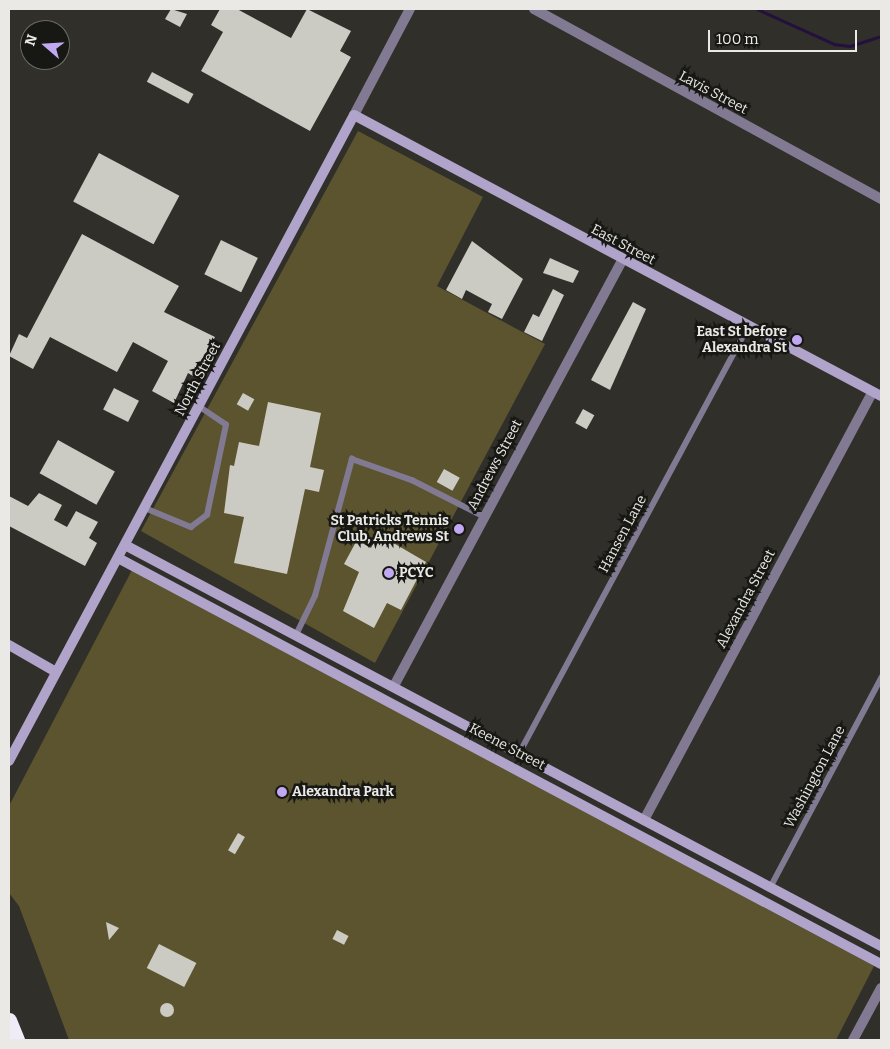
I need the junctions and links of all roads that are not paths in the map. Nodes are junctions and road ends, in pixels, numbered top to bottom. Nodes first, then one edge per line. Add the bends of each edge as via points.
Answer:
1 (410, 9) edge
2 (534, 9) edge
3 (354, 115) junction
4 (881, 198) edge
5 (622, 260) junction
6 (748, 326) junction
7 (878, 393) edge
8 (199, 407) junction
9 (145, 508) junction
10 (483, 516) junction
11 (125, 545) junction
12 (118, 558) junction
13 (297, 633) junction
14 (9, 645) edge
15 (56, 672) junction
16 (881, 678) edge
17 (395, 684) junction
18 (387, 700) junction
19 (520, 752) junction
20 (9, 761) edge
21 (644, 820) junction
22 (637, 832) junction
23 (770, 888) junction
24 (881, 946) edge
25 (881, 964) edge
26 (881, 988) edge
27 (9, 1020) edge
28 (17, 1040) edge
29 (854, 1040) edge

1 - 3 street, North Street
2 - 4 street, Lavis Street
3 - 5 street, East Street
3 - 8 street, North Street
5 - 6 street, East Street
5 - 10 street, Andrews Street
6 - 7 street, East Street
6 - 19 lane, Hansen Lane
7 - 21 street, Alexandra Street
8 - 9 street, North Street
8 - 9 lane via 226,425 207,515 191,527
9 - 11 street, North Street
10 - 13 lane via 412,480 352,460 315,596
10 - 17 street, Andrews Street
11 - 12 street, North Street
11 - 13 street, Keene Street
12 - 15 street, North Street
12 - 18 street, Keene Street
13 - 17 street, Keene Street
14 - 15 street
15 - 20 street, North Street
16 - 23 lane, Washington Lane
17 - 18 street
17 - 19 street, Keene Street
18 - 22 street, Keene Street
19 - 21 street, Keene Street
21 - 22 street
21 - 23 street, Keene Street
22 - 25 street, Keene Street
23 - 24 street, Keene Street
26 - 29 street
27 - 28 highway

